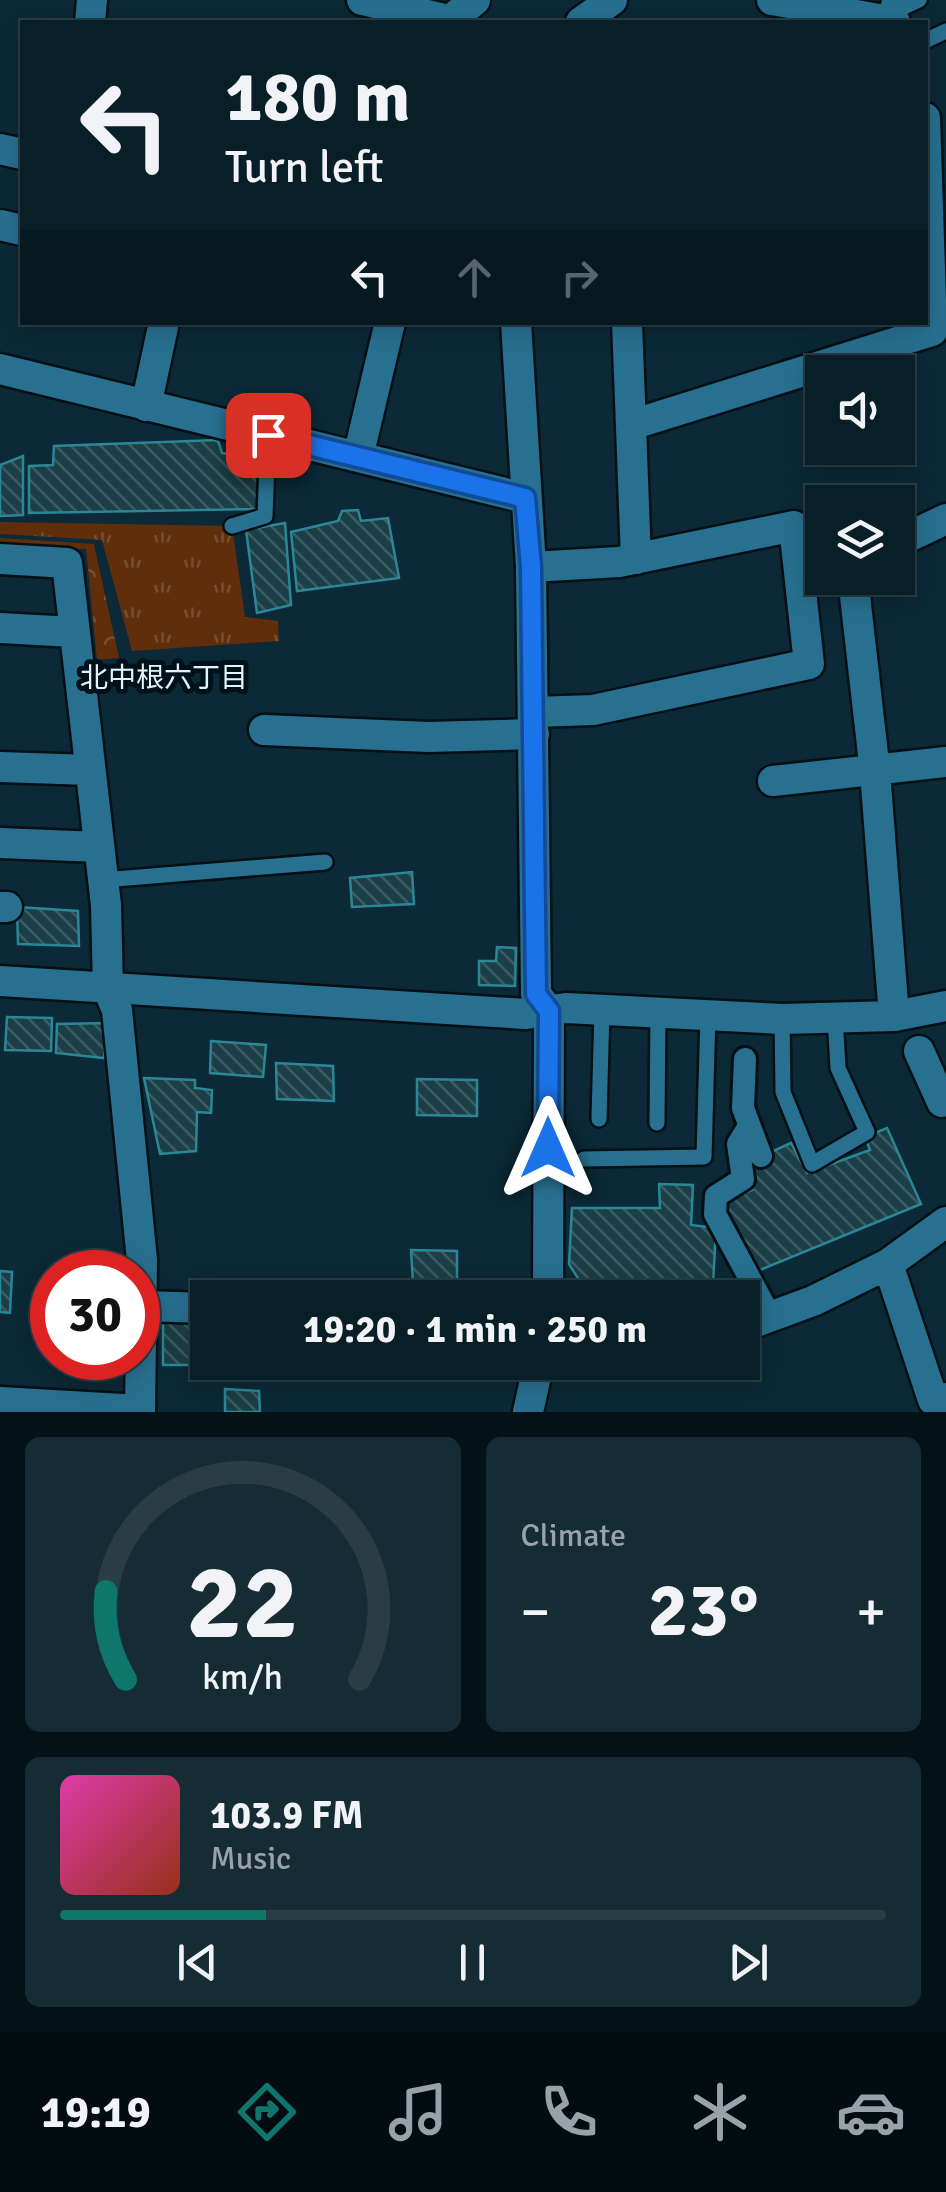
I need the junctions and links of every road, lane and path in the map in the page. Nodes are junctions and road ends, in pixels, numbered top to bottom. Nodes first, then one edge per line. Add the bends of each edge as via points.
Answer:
1 (362, 0) edge
2 (475, 0) edge
3 (612, 0) edge
4 (772, 0) edge
5 (918, 0) edge
6 (853, 19) edge
7 (444, 20) edge
8 (449, 20) edge
9 (584, 20) edge
10 (890, 20) edge
11 (928, 218) edge
12 (163, 325) edge
13 (389, 325) edge
14 (516, 325) edge
15 (627, 325) edge
16 (0, 369) edge
17 (146, 406) junction
18 (632, 425) junction
19 (268, 435) junction
20 (358, 458) junction
21 (525, 498) junction
22 (946, 519) edge
23 (232, 526) dead end
24 (915, 534) edge
25 (636, 559) junction
26 (0, 560) edge
27 (531, 567) junction
28 (856, 595) edge
29 (0, 628) edge
30 (73, 632) junction
31 (534, 723) junction
32 (264, 730) dead end
33 (946, 762) edge
34 (0, 767) edge
35 (90, 770) junction
36 (875, 772) junction
37 (773, 781) dead end
38 (0, 843) edge
39 (99, 847) junction
40 (326, 862) dead end
41 (103, 880) junction
42 (0, 982) edge
43 (108, 989) junction
44 (946, 1006) edge
45 (602, 1010) junction
46 (549, 1011) junction
47 (658, 1013) junction
48 (708, 1016) junction
49 (834, 1016) junction
50 (894, 1016) junction
51 (782, 1019) junction
52 (919, 1051) dead end
53 (744, 1059) dead end
54 (946, 1101) edge
55 (599, 1120) dead end
56 (657, 1123) dead end
57 (750, 1126) junction
58 (761, 1156) dead end
59 (584, 1159) dead end
60 (946, 1222) edge
61 (140, 1250) edge
62 (888, 1264) junction
63 (548, 1280) edge
64 (741, 1280) edge
65 (160, 1307) edge
66 (190, 1307) edge
67 (760, 1319) edge
68 (141, 1380) edge
69 (534, 1380) edge
70 (946, 1398) edge
71 (0, 1402) edge
72 (140, 1411) edge
73 (528, 1412) edge

1 - 7 street
2 - 8 street
3 - 9 street
4 - 6 street
5 - 10 lane via 889,3
11 - 18 street via 932,331
12 - 17 street
13 - 20 street
14 - 21 street
15 - 18 street
16 - 17 street
17 - 19 street
18 - 25 street
19 - 20 street
19 - 23 lane via 265,516
20 - 21 street
21 - 27 street
22 - 24 street
25 - 27 street
25 - 31 street via 794,526 809,664
26 - 30 street via 67,563
27 - 31 street
28 - 36 street
29 - 30 street
30 - 35 street
31 - 32 street via 428,737
31 - 46 street via 536,994
33 - 36 street
34 - 35 street
35 - 39 street
36 - 37 street
36 - 50 street
38 - 39 street
39 - 41 street
40 - 41 lane
41 - 43 street
42 - 43 street
43 - 46 street
43 - 61 street via 117,1010
44 - 50 street
45 - 46 street
45 - 47 street
45 - 55 lane
46 - 63 street
47 - 48 street
47 - 56 lane
48 - 51 street
48 - 59 lane via 704,1156
49 - 50 street
49 - 51 street
49 - 51 lane via 838,1068 867,1132 812,1164 783,1092
52 - 54 street
53 - 57 street via 743,1108
57 - 58 street
57 - 64 street via 738,1144 744,1179 716,1196 715,1214
60 - 62 street
62 - 67 street
62 - 70 street via 933,1400
65 - 66 street
68 - 72 street
69 - 73 street
71 - 72 street

